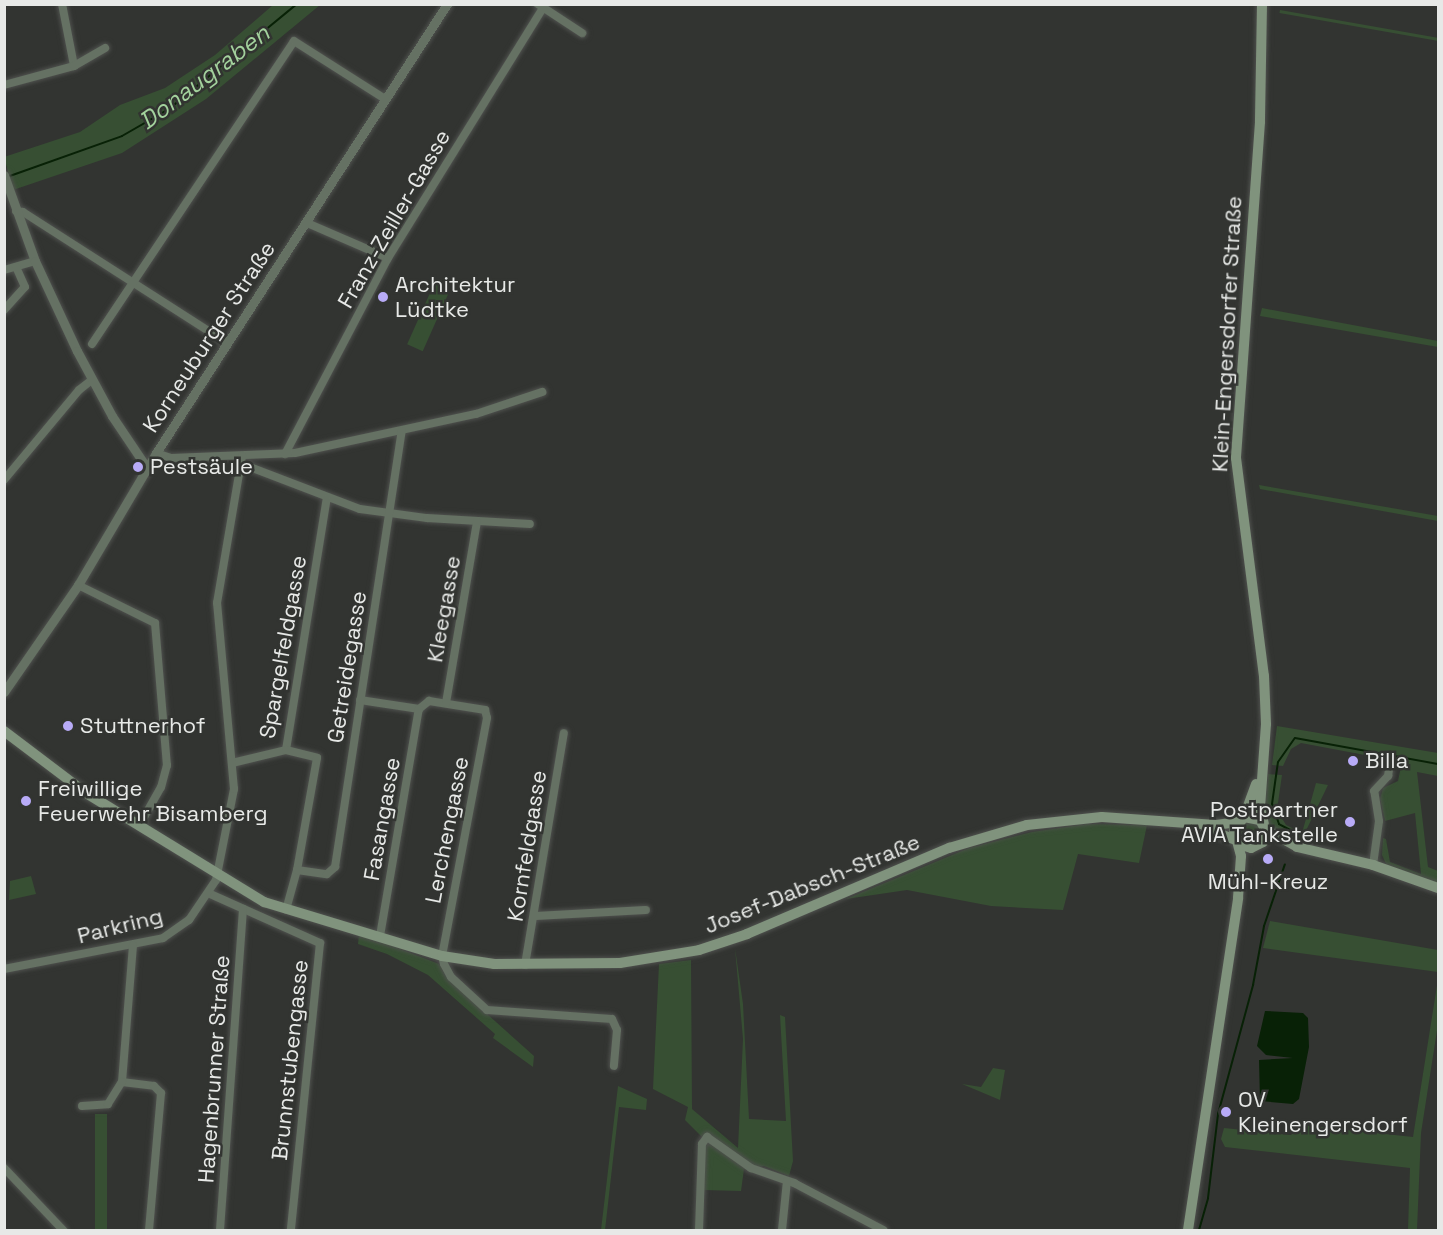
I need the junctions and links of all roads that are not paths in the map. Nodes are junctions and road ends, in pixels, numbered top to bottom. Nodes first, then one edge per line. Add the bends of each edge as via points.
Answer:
1 (62, 4) edge
2 (447, 4) edge
3 (1262, 4) edge
4 (540, 6) edge
5 (582, 33) dead end
6 (105, 48) dead end
7 (74, 66) junction
8 (4, 86) edge
9 (385, 99) junction
10 (4, 175) edge
11 (16, 211) junction
12 (307, 223) junction
13 (388, 258) junction
14 (35, 261) junction
15 (16, 267) junction
16 (4, 270) edge
17 (133, 282) junction
18 (4, 310) edge
19 (227, 343) junction
20 (92, 344) dead end
21 (92, 380) junction
22 (542, 392) dead end
23 (402, 430) junction
24 (156, 453) junction
25 (285, 454) junction
26 (242, 460) junction
27 (147, 468) junction
28 (4, 480) edge
29 (327, 498) junction
30 (390, 515) junction
31 (477, 522) junction
32 (530, 524) dead end
33 (78, 585) junction
34 (4, 692) edge
35 (360, 700) junction
36 (446, 703) junction
37 (419, 709) junction
38 (4, 731) edge
39 (564, 733) dead end
40 (286, 750) junction
41 (232, 763) junction
42 (1390, 764) dead end
43 (1261, 772) junction
44 (1241, 819) junction
45 (1186, 823) junction
46 (139, 826) junction
47 (1265, 827) junction
48 (1237, 842) junction
49 (1257, 847) junction
50 (1297, 848) junction
51 (1373, 864) junction
52 (297, 870) junction
53 (217, 876) junction
54 (1438, 888) edge
55 (208, 894) junction
56 (1238, 898) junction
57 (243, 909) junction
58 (285, 910) junction
59 (646, 910) dead end
60 (535, 916) junction
61 (380, 936) junction
62 (133, 945) junction
63 (442, 956) junction
64 (525, 965) junction
65 (4, 969) edge
66 (614, 1066) dead end
67 (122, 1082) junction
68 (82, 1106) dead end
69 (4, 1168) edge
70 (787, 1181) junction
71 (63, 1230) edge
72 (149, 1230) edge
73 (220, 1230) edge
74 (291, 1230) edge
75 (699, 1230) edge
76 (782, 1230) edge
77 (883, 1230) edge
78 (1188, 1230) edge

1 - 7 street
2 - 9 street, Korneuburger Straße
3 - 43 main road, Klein-Engersdorfer Straße via 1260,122 1236,443 1241,520 1264,669 1266,724
4 - 5 street
4 - 13 street, Franz-Zeiller-Gasse
6 - 7 street
7 - 8 street
9 - 12 street, Korneuburger Straße
9 - 17 street via 294,40
10 - 11 street
11 - 14 street
11 - 17 street
12 - 13 street
12 - 19 street, Korneuburger Straße
13 - 25 street, Franz-Zeiller-Gasse
14 - 15 street
14 - 21 street
15 - 16 street
15 - 18 street via 25,287
17 - 19 street
17 - 20 street
19 - 24 street, Korneuburger Straße
21 - 27 street
21 - 28 street via 79,390
22 - 23 street via 476,414
23 - 25 street
23 - 30 street, Getreidegasse
24 - 26 street via 167,458
24 - 27 street, Korneuburger Straße
25 - 26 street
26 - 29 street
26 - 41 street, Parkring via 216,607
27 - 33 street, Korneuburger Straße
29 - 30 street
29 - 40 street, Spargelfeldgasse
30 - 31 street
30 - 35 street, Getreidegasse
31 - 32 street
31 - 36 street, Kleegasse
33 - 34 street, Korneuburger Straße
33 - 46 street via 154,623 167,751 165,777
35 - 37 street
35 - 52 street, Getreidegasse via 334,869 327,874
36 - 37 street via 427,701
36 - 63 street, Lerchengasse via 486,712
37 - 61 street, Fasangasse
38 - 46 main road, Josef-Dabsch-Straße via 53,771
39 - 60 street, Kornfeldgasse
40 - 41 street, Spargelfeldgasse
40 - 52 street via 317,758
41 - 53 street, Parkring via 232,801
42 - 51 street via 1388,776 1374,791 1379,821
43 - 44 main road, Klein-Engersdorfer Straße
43 - 47 main road, Klein-Engersdorfer Straße
44 - 45 main road, Josef-Dabsch-Straße
44 - 47 main road via 1256,817
44 - 48 main road, Klein-Engersdorfer Straße
45 - 48 main road, Josef-Dabsch-Straße
45 - 64 main road, Josef-Dabsch-Straße via 1102,817 1027,825 949,848 707,948 620,963
46 - 53 main road, Josef-Dabsch-Straße
47 - 49 main road
47 - 50 main road
48 - 49 main road, Josef-Dabsch-Straße
48 - 56 main road, Klein-Engersdorfer Straße
49 - 50 main road, Josef-Dabsch-Straße
49 - 56 main road
50 - 51 main road
51 - 54 main road
52 - 58 street
53 - 55 street, Parkring
53 - 58 main road, Josef-Dabsch-Straße
55 - 57 street, Brunnstubengasse
55 - 62 street, Parkring via 179,929 157,940
56 - 78 main road
57 - 73 street, Hagenbrunner Straße
57 - 74 street, Brunnstubengasse via 320,943
58 - 61 main road, Josef-Dabsch-Straße
59 - 60 street
60 - 64 street, Kornfeldgasse
61 - 63 main road, Josef-Dabsch-Straße
62 - 65 street, Parkring
62 - 67 street
63 - 64 main road, Josef-Dabsch-Straße
63 - 66 street via 451,977 487,1010 612,1018 617,1030
67 - 68 street via 108,1104
67 - 72 street via 154,1086 161,1093
69 - 71 street
70 - 75 street via 743,1163 710,1137 702,1142
70 - 76 street
70 - 77 street

